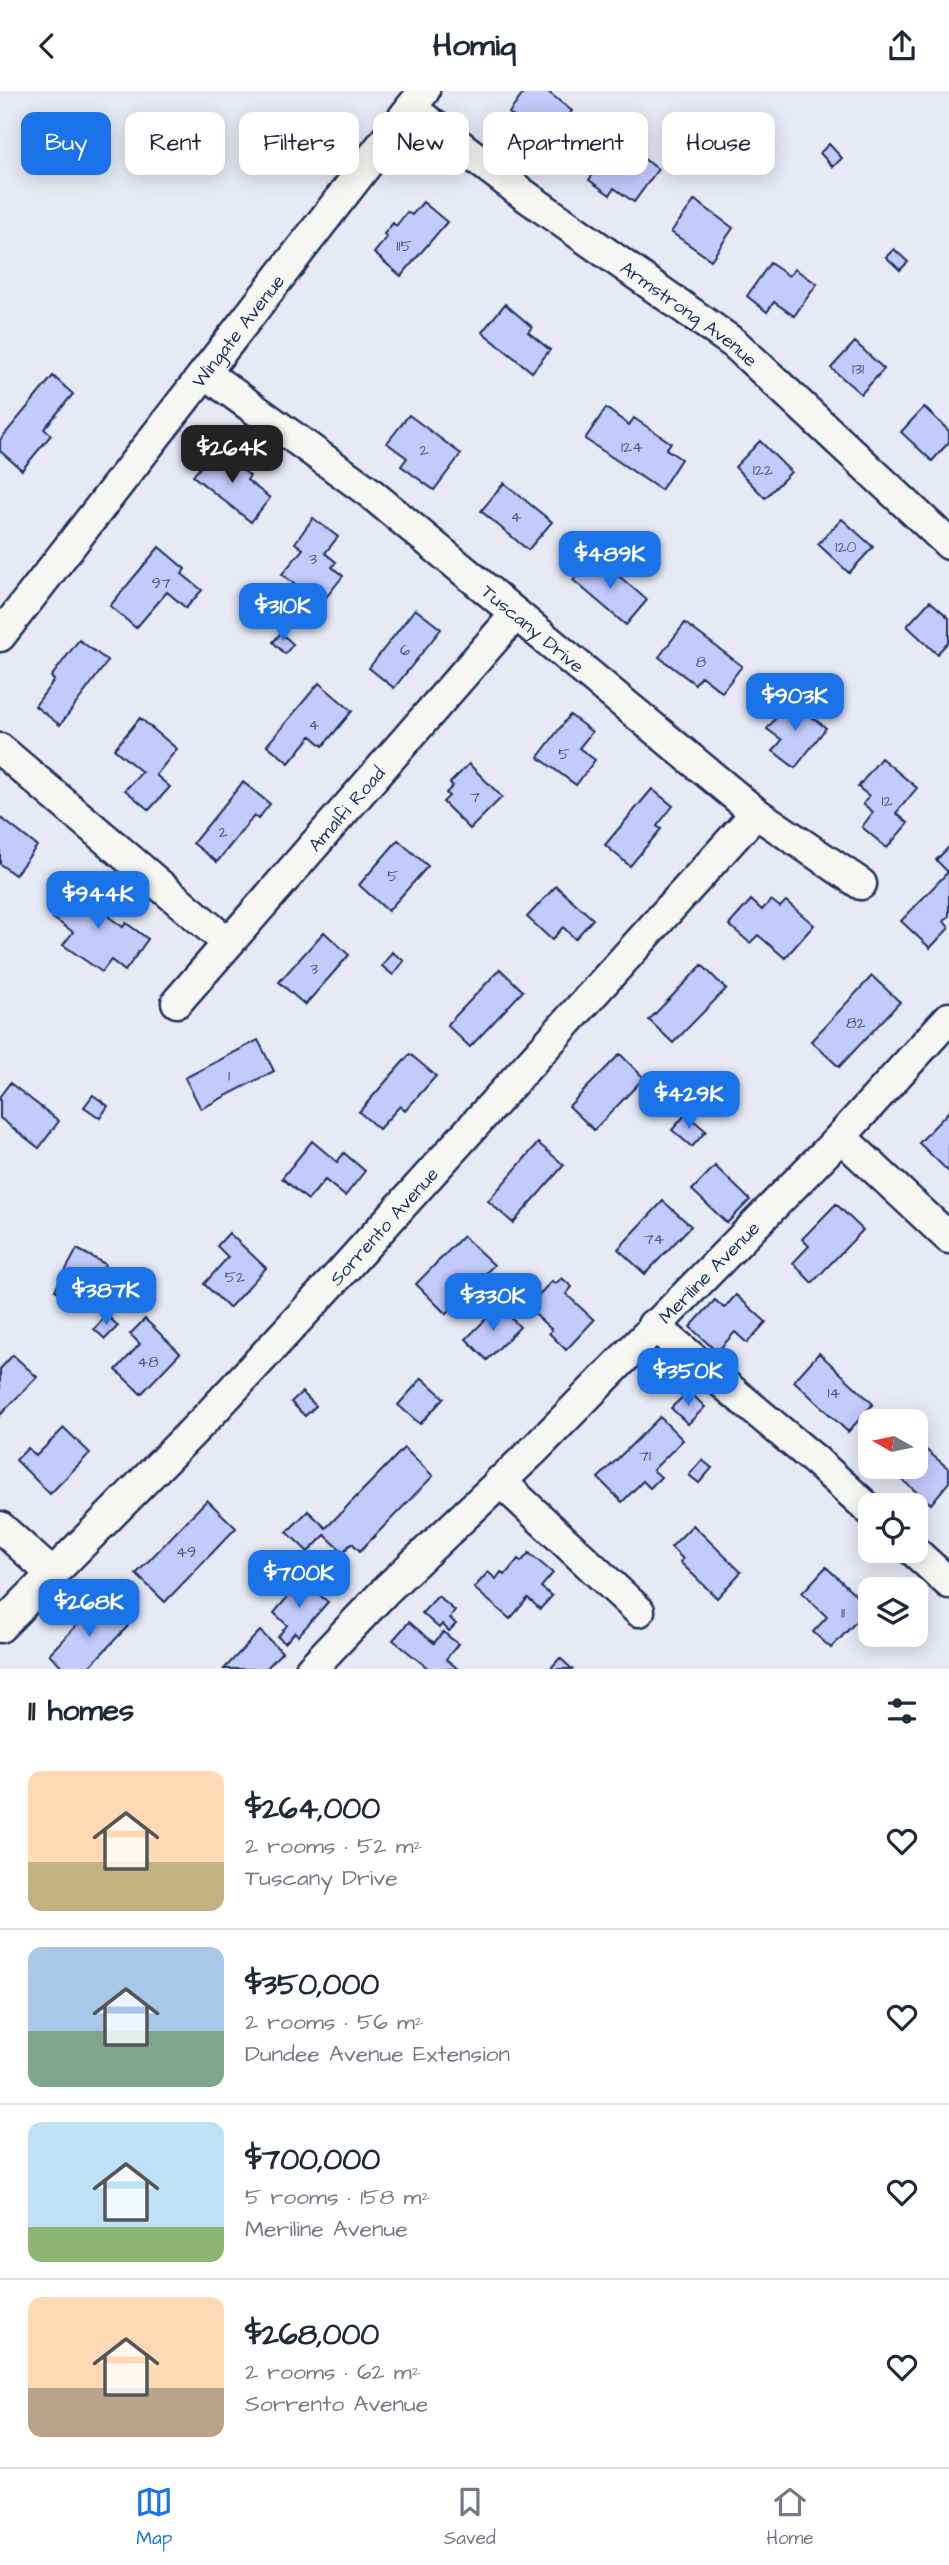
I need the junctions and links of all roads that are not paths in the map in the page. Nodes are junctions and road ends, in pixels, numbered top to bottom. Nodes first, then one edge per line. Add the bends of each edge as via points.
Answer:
1 (418, 100) edge
2 (205, 373) junction
3 (949, 544) edge
4 (516, 614) junction
5 (0, 636) edge
6 (0, 749) edge
7 (756, 813) junction
8 (860, 884) dead end
9 (228, 943) junction
10 (177, 1002) dead end
11 (949, 1018) edge
12 (841, 1137) junction
13 (949, 1238) edge
14 (653, 1325) junction
15 (500, 1481) junction
16 (858, 1499) edge
17 (0, 1527) edge
18 (927, 1563) edge
19 (52, 1574) junction
20 (949, 1583) edge
21 (639, 1611) dead end
22 (0, 1627) edge
23 (311, 1669) edge

1 - 2 street, Wingate Avenue
1 - 3 street, Armstrong Avenue via 523,194 735,344
2 - 4 street, Tuscany Drive via 369,492
2 - 5 street, Wingate Avenue
4 - 7 street, Tuscany Drive
4 - 9 street, Amalfi Road
6 - 9 street
7 - 8 street, Tuscany Drive
7 - 19 street, Sorrento Avenue via 339,1275
9 - 10 street, Amalfi Road
11 - 12 street, Meriline Avenue
12 - 13 street
12 - 14 street, Meriline Avenue
14 - 15 street, Meriline Avenue
14 - 16 street
15 - 21 street
15 - 23 street, Meriline Avenue
17 - 19 street
18 - 20 street
19 - 22 street, Sorrento Avenue

